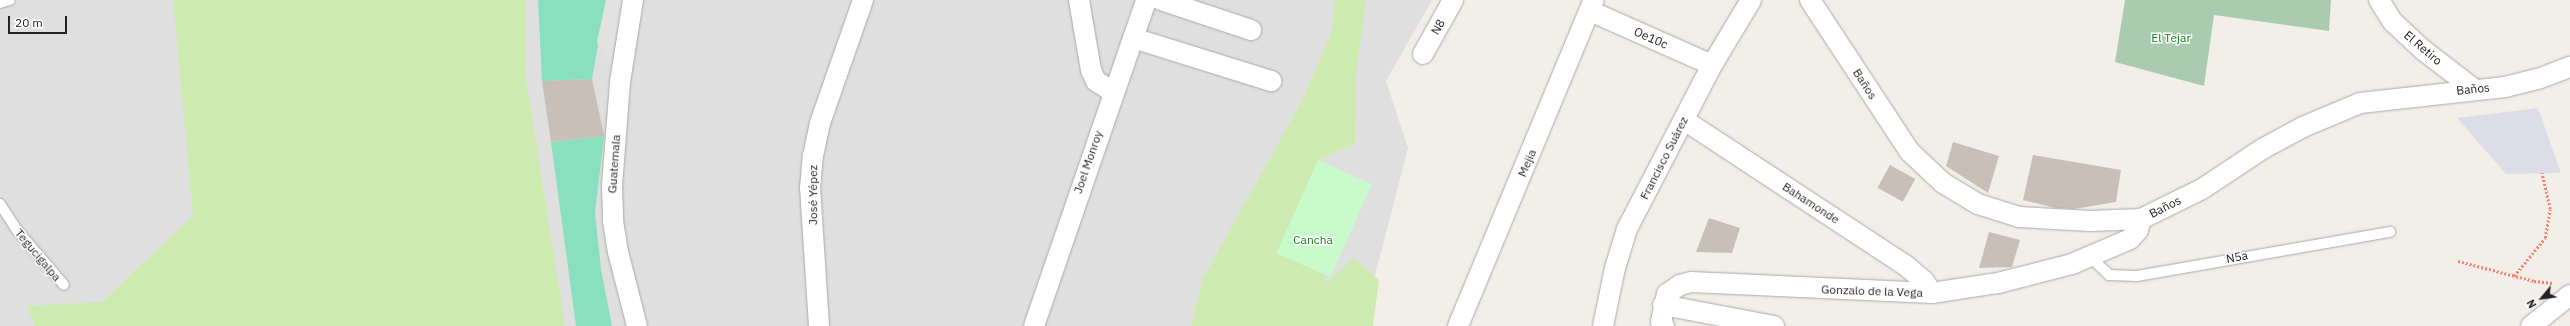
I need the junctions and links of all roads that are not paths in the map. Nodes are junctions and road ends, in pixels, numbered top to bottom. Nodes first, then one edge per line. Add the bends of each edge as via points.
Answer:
1 (10, 0) edge
2 (633, 0) edge
3 (863, 0) edge
4 (1079, 0) edge
5 (1146, 0) edge
6 (1161, 0) edge
7 (1454, 0) edge
8 (1751, 0) edge
9 (1810, 0) edge
10 (2379, 0) edge
11 (0, 3) edge
12 (1592, 5) edge
13 (1250, 30) dead end
14 (1133, 38) junction
15 (1423, 54) dead end
16 (1712, 65) junction
17 (2570, 66) edge
18 (1272, 82) dead end
19 (2474, 88) junction
20 (1113, 92) junction
21 (1684, 120) junction
22 (0, 204) edge
23 (2141, 219) junction
24 (2390, 232) dead end
25 (2090, 257) junction
26 (64, 285) dead end
27 (2563, 289) edge
28 (1932, 293) junction
29 (1663, 305) junction
30 (637, 326) edge
31 (819, 326) edge
32 (1034, 326) edge
33 (1458, 326) edge
34 (1603, 326) edge
35 (1664, 326) edge
36 (1774, 326) edge
37 (2531, 326) edge

1 - 11 lane
2 - 30 street, Guatemala via 620,82 612,186 613,221 618,252
3 - 31 street, José Yépez via 820,123 813,156 810,188
4 - 20 street via 1096,81
5 - 14 street, Joel Monroy
6 - 13 street
7 - 15 street, N8
8 - 16 street, Francisco Suárez
9 - 23 street, Baños via 1910,152 1943,183 1978,204 2019,217 2090,221
10 - 19 street, El Retiro via 2393,22 2423,50
12 - 16 street, Oe10c
12 - 33 street, Mejia
14 - 18 street
14 - 20 street, Joel Monroy
16 - 21 street, Francisco Suárez
17 - 19 street, Baños via 2518,84
19 - 23 street, Baños via 2360,103 2296,130 2202,189
20 - 32 street, Joel Monroy
21 - 28 street, Bahamonde via 1905,265 1924,281
21 - 34 street, Francisco Suárez via 1627,229 1615,268
22 - 26 lane, Tegucigalpa via 17,230
23 - 25 street, Gonzalo de la Vega via 2138,230 2130,239
24 - 25 lane, N5a via 2137,276 2109,274
25 - 28 street, Gonzalo de la Vega via 2054,270 1998,283
27 - 37 street
28 - 29 street, Gonzalo de la Vega via 1691,282 1680,285 1667,294
29 - 35 street via 1661,322
29 - 36 street

